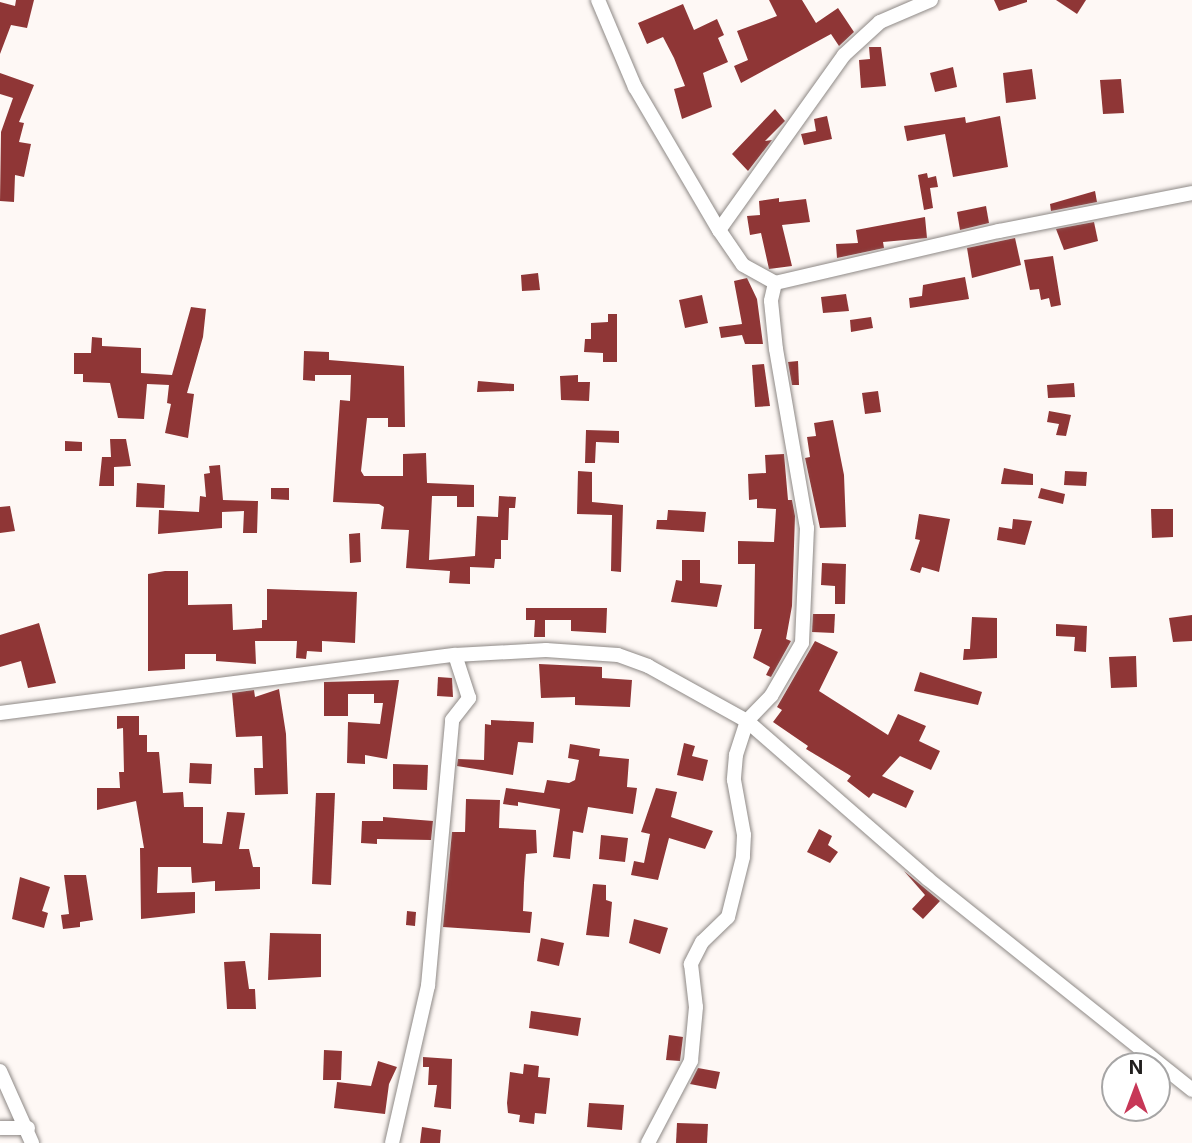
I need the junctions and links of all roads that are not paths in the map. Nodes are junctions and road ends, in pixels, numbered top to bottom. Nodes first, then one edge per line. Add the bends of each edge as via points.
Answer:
1 (598, 0) edge
2 (931, 0) edge
3 (1192, 193) edge
4 (719, 230) junction
5 (775, 283) junction
6 (455, 655) junction
7 (0, 713) edge
8 (747, 721) junction
9 (0, 1071) edge
10 (1192, 1090) edge
11 (0, 1128) edge
12 (30, 1136) edge
13 (392, 1143) edge
14 (648, 1143) edge

1 - 4 street via 635,87
2 - 4 street via 880,22 860,37 821,81
3 - 5 street
4 - 5 street via 743,265
5 - 8 street via 771,301 776,349 806,516 803,643 771,696
6 - 7 street
6 - 8 street via 546,650 618,655 648,666
6 - 13 street via 469,698 452,720 428,986
8 - 10 street via 928,879
8 - 14 street via 734,780 744,835 743,857 728,917 702,942 691,964 696,1007 691,1061
9 - 12 street
11 - 12 street

